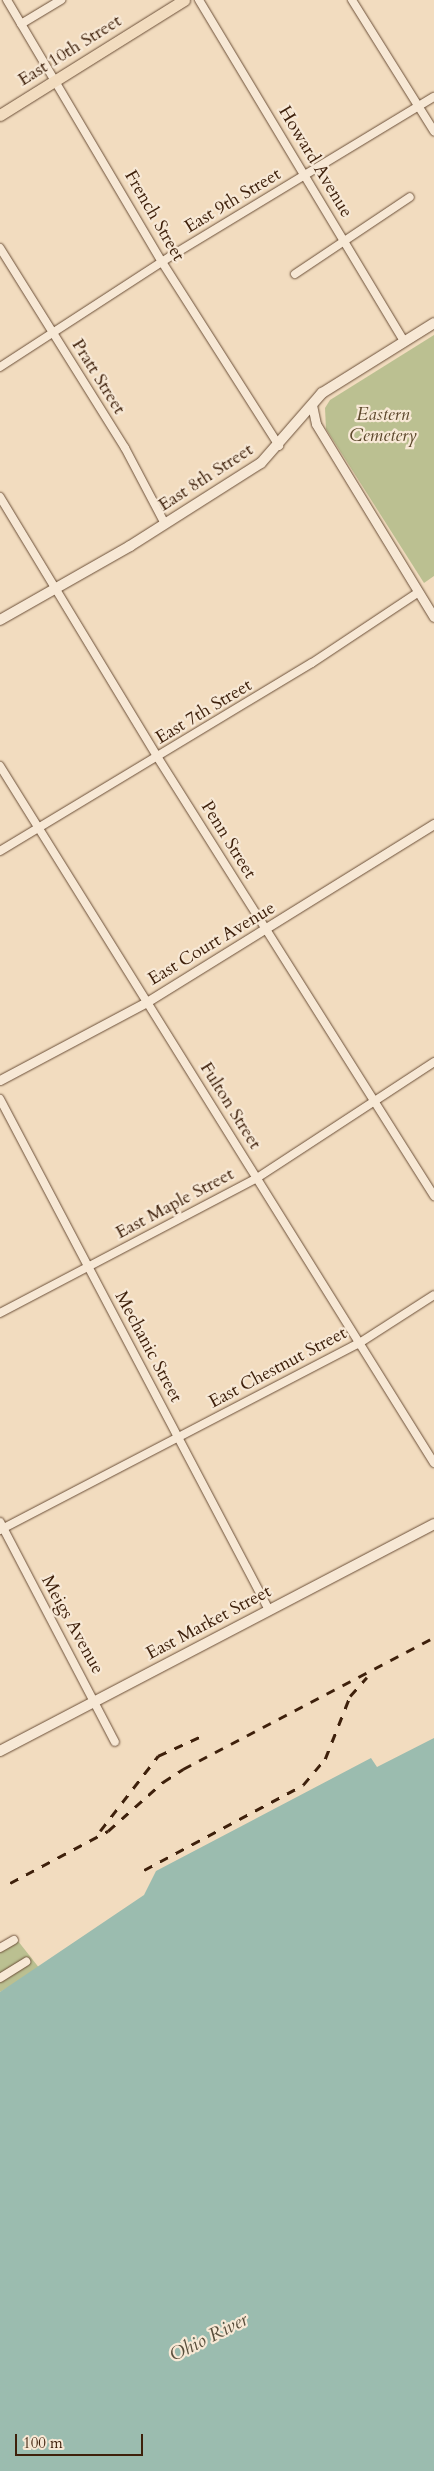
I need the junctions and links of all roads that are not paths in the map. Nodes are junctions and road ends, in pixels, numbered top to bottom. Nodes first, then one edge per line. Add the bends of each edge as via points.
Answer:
1 (7, 0) edge
2 (61, 0) edge
3 (184, 0) edge
4 (198, 0) edge
5 (352, 0) edge
6 (21, 24) junction
7 (55, 80) junction
8 (434, 97) edge
9 (419, 106) junction
10 (0, 115) edge
11 (434, 131) edge
12 (306, 175) junction
13 (410, 197) dead end
14 (346, 242) junction
15 (0, 248) edge
16 (162, 262) junction
17 (295, 274) dead end
18 (434, 323) edge
19 (54, 334) junction
20 (404, 341) junction
21 (0, 367) edge
22 (312, 405) junction
23 (279, 446) junction
24 (0, 497) edge
25 (165, 524) junction
26 (55, 590) junction
27 (420, 592) junction
28 (434, 616) edge
29 (0, 620) edge
30 (158, 758) junction
31 (0, 766) edge
32 (434, 824) edge
33 (38, 831) junction
34 (0, 851) edge
35 (267, 930) junction
36 (145, 1003) junction
37 (434, 1062) edge
38 (0, 1080) edge
39 (0, 1099) edge
40 (376, 1099) junction
41 (257, 1178) junction
42 (434, 1196) edge
43 (89, 1267) junction
44 (434, 1295) edge
45 (0, 1313) edge
46 (358, 1344) junction
47 (178, 1438) junction
48 (434, 1463) edge
49 (434, 1524) edge
50 (1, 1527) edge
51 (269, 1610) junction
52 (97, 1702) junction
53 (115, 1742) dead end
54 (0, 1751) edge
55 (14, 1940) dead end
56 (0, 1948) edge
57 (26, 1962) dead end
58 (0, 1978) edge

1 - 6 street, French Street
2 - 6 street
3 - 7 main road, East 10th Street
4 - 12 street, Howard Avenue
5 - 9 street
6 - 7 street, French Street
7 - 10 main road, East 10th Street
7 - 16 street, French Street
8 - 9 street, East 9th Street
9 - 11 street
9 - 12 street, East 9th Street
12 - 14 street, Howard Avenue
12 - 16 street, East 9th Street
13 - 14 street
14 - 17 street
14 - 20 street, Howard Avenue
15 - 19 street, Pratt Street
16 - 19 street, East 9th Street
16 - 23 street, French Street
18 - 20 main road, East 8th Street
19 - 21 street, East 9th Street
19 - 25 street, Pratt Street
20 - 22 main road, East 8th Street via 322,393
22 - 23 main road, East 8th Street
22 - 27 street via 316,424
23 - 25 main road, East 8th Street via 262,463
24 - 26 street, Penn Street
25 - 26 main road, East 8th Street
26 - 29 main road, East 8th Street
26 - 30 street, Penn Street
27 - 28 street
27 - 30 street, East 7th Street
30 - 33 street, East 7th Street
30 - 35 street, Penn Street
31 - 33 street, Fulton Street
32 - 35 street, East Court Avenue
33 - 34 street, East 7th Street
33 - 36 street, Fulton Street
35 - 36 street, East Court Avenue
35 - 40 street, Penn Street
36 - 38 street, East Court Avenue
36 - 41 street, Fulton Street
37 - 40 street, East Maple Street
39 - 43 street, Mechanic Street
40 - 41 street, East Maple Street
40 - 42 street, Penn Street
41 - 43 street, East Maple Street
41 - 46 street, Fulton Street
43 - 45 street, East Maple Street
43 - 47 street, Mechanic Street
44 - 46 street, East Chestnut Street
46 - 47 street, East Chestnut Street
46 - 48 street, Fulton Street
47 - 50 street, East Chestnut Street
47 - 51 street, Mechanic Street
49 - 51 main road, East Market Street
50 - 52 street, Meigs Avenue
51 - 52 main road, East Market Street
52 - 53 street, Meigs Avenue
52 - 54 main road, East Market Street
55 - 56 street
57 - 58 street

